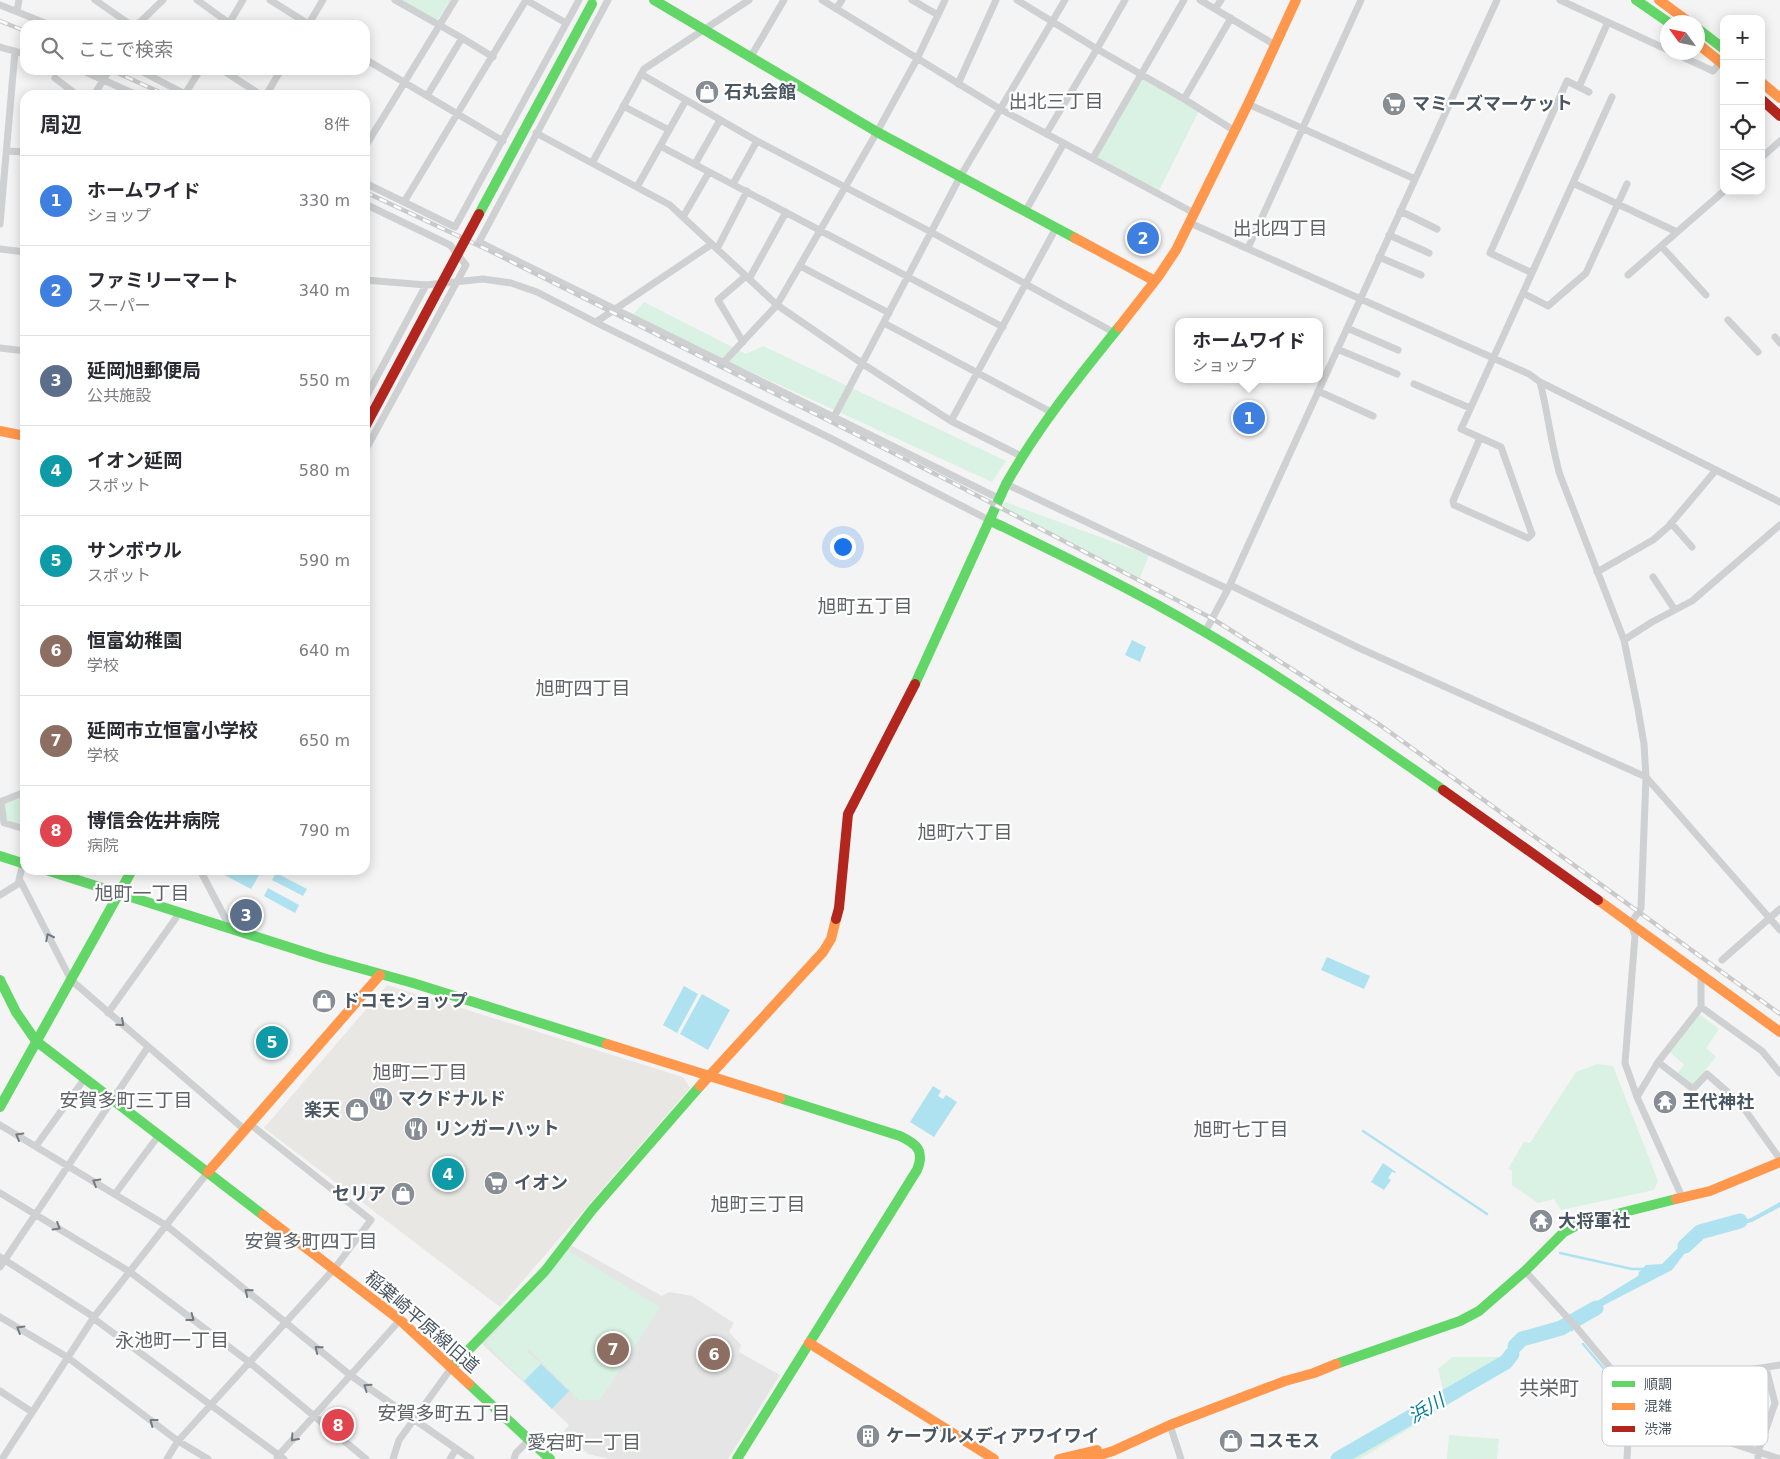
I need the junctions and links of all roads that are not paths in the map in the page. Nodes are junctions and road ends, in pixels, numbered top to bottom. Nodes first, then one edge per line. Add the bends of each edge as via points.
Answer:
1 (19, 0) edge
2 (95, 0) edge
3 (163, 0) edge
4 (197, 0) edge
5 (243, 0) edge
6 (270, 0) edge
7 (323, 0) edge
8 (395, 0) edge
9 (455, 0) edge
10 (526, 0) edge
11 (579, 0) edge
12 (608, 0) edge
13 (654, 0) edge
14 (749, 0) edge
15 (784, 0) edge
16 (822, 0) edge
17 (842, 0) edge
18 (912, 0) edge
19 (945, 0) edge
20 (996, 0) edge
21 (1017, 0) edge
22 (1065, 0) edge
23 (1125, 0) edge
24 (1184, 0) edge
25 (1200, 0) edge
26 (1221, 0) edge
27 (1296, 0) edge
28 (1361, 0) edge
29 (1497, 0) edge
30 (1560, 0) edge
31 (1636, 0) edge
32 (1659, 0) edge
33 (593, 2) edge
34 (0, 5) edge
35 (836, 9) junction
36 (1215, 9) junction
37 (17, 11) junction
38 (938, 15) junction
39 (1679, 15) edge
40 (1660, 16) edge
41 (1231, 18) junction
42 (38, 20) edge
43 (124, 20) edge
44 (142, 20) edge
45 (224, 20) edge
46 (231, 20) edge
47 (301, 20) edge
48 (312, 20) edge
49 (1052, 21) junction
50 (1608, 22) junction
51 (566, 23) junction
52 (439, 26) junction
53 (703, 30) junction
54 (1705, 34) edge
55 (462, 38) junction
56 (1275, 45) junction
57 (1660, 46) edge
58 (1720, 46) edge
59 (0, 47) edge
60 (1096, 49) junction
61 (1705, 49) edge
62 (15, 51) junction
63 (20, 52) edge
64 (492, 57) junction
65 (750, 58) junction
66 (917, 59) junction
67 (1689, 60) edge
68 (1720, 60) edge
69 (370, 61) edge
70 (1720, 65) edge
71 (641, 74) junction
72 (92, 75) edge
73 (106, 75) edge
74 (148, 75) edge
75 (197, 75) edge
76 (230, 75) edge
77 (278, 75) edge
78 (1142, 75) junction
79 (55, 78) dead end
80 (104, 80) junction
81 (404, 82) junction
82 (958, 84) junction
83 (1765, 85) edge
84 (1579, 87) junction
85 (71, 90) edge
86 (97, 90) edge
87 (125, 90) edge
88 (177, 90) edge
89 (189, 90) edge
90 (253, 90) edge
91 (269, 90) edge
92 (1589, 92) dead end
93 (427, 96) junction
94 (1612, 97) dead end
95 (1780, 98) edge
96 (1184, 99) junction
97 (686, 100) junction
98 (1765, 103) edge
99 (1248, 104) junction
100 (624, 106) junction
101 (1000, 109) junction
102 (458, 114) junction
103 (1780, 116) edge
104 (720, 120) junction
105 (1302, 128) junction
106 (669, 130) junction
107 (1235, 131) junction
108 (877, 132) junction
109 (536, 133) junction
110 (1046, 134) junction
111 (370, 139) edge
112 (757, 140) junction
113 (503, 141) junction
114 (1780, 141) edge
115 (1064, 143) junction
116 (660, 146) junction
117 (7, 151) junction
118 (20, 152) edge
119 (1765, 154) edge
120 (1093, 158) junction
121 (592, 163) junction
122 (695, 164) junction
123 (709, 172) junction
124 (960, 177) junction
125 (1415, 179) junction
126 (1573, 183) junction
127 (733, 184) junction
128 (1627, 184) dead end
129 (370, 185) edge
130 (637, 187) junction
131 (845, 187) junction
132 (747, 191) junction
133 (1720, 194) edge
134 (404, 202) junction
135 (1618, 204) junction
136 (370, 206) edge
137 (1400, 211) junction
138 (786, 212) junction
139 (1025, 212) junction
140 (682, 217) junction
141 (1192, 218) junction
142 (0, 224) edge
143 (1056, 228) junction
144 (1437, 228) dead end
145 (820, 231) junction
146 (931, 232) junction
147 (1677, 232) junction
148 (1389, 235) junction
149 (715, 246) junction
150 (1661, 246) junction
151 (1248, 248) junction
152 (0, 249) edge
153 (20, 251) edge
154 (1429, 253) dead end
155 (1379, 257) junction
156 (800, 266) junction
157 (1532, 273) junction
158 (1422, 275) dead end
159 (1628, 275) dead end
160 (747, 277) junction
161 (908, 277) junction
162 (370, 280) edge
163 (457, 282) junction
164 (1155, 282) junction
165 (426, 285) junction
166 (1026, 285) junction
167 (1523, 294) junction
168 (1706, 296) dead end
169 (1360, 298) junction
170 (777, 305) junction
171 (616, 309) junction
172 (889, 313) junction
173 (1728, 320) dead end
174 (596, 322) junction
175 (884, 323) junction
176 (1002, 328) junction
177 (1346, 328) junction
178 (1115, 333) junction
179 (743, 342) junction
180 (0, 348) edge
181 (1337, 349) junction
182 (20, 350) edge
183 (1398, 350) dead end
184 (1758, 352) dead end
185 (1493, 359) junction
186 (723, 363) junction
187 (863, 364) junction
188 (977, 373) junction
189 (1397, 374) dead end
190 (1323, 380) edge
191 (370, 381) edge
192 (374, 381) junction
193 (1540, 382) junction
194 (1322, 383) edge
195 (1414, 384) dead end
196 (370, 389) edge
197 (1318, 391) junction
198 (1470, 408) junction
199 (1051, 412) junction
200 (1373, 416) dead end
201 (834, 417) junction
202 (370, 418) edge
203 (951, 421) junction
204 (0, 431) edge
205 (20, 435) edge
206 (1480, 438) junction
207 (370, 442) edge
208 (1021, 456) junction
209 (1716, 470) junction
210 (1006, 484) junction
211 (1000, 499) junction
212 (1780, 502) edge
213 (991, 521) junction
214 (1672, 523) junction
215 (1780, 525) edge
216 (1692, 547) dead end
217 (1597, 572) junction
218 (1653, 578) dead end
219 (1229, 587) junction
220 (1675, 610) junction
221 (1205, 632) junction
222 (1624, 640) junction
223 (1646, 778) junction
224 (20, 794) edge
225 (1, 802) edge
226 (20, 828) edge
227 (0, 856) edge
228 (20, 862) edge
229 (21, 875) edge
230 (62, 875) edge
231 (129, 875) edge
232 (203, 875) edge
233 (18, 884) junction
234 (120, 893) junction
235 (0, 895) edge
236 (1780, 909) edge
237 (178, 912) junction
238 (1769, 918) junction
239 (1631, 923) junction
240 (231, 929) junction
241 (1780, 930) edge
242 (1722, 960) dead end
243 (1701, 974) junction
244 (380, 975) junction
245 (71, 980) junction
246 (1, 984) edge
247 (1701, 1006) junction
248 (108, 1012) junction
249 (1780, 1032) edge
250 (36, 1041) junction
251 (148, 1047) junction
252 (1658, 1062) junction
253 (1780, 1073) edge
254 (709, 1076) junction
255 (85, 1078) junction
256 (1637, 1096) junction
257 (112, 1099) junction
258 (0, 1107) edge
259 (0, 1125) edge
260 (247, 1127) junction
261 (159, 1134) junction
262 (36, 1146) junction
263 (1780, 1160) edge
264 (68, 1165) junction
265 (208, 1172) junction
266 (0, 1193) edge
267 (115, 1194) junction
268 (1683, 1198) junction
269 (35, 1214) junction
270 (167, 1226) junction
271 (2, 1258) edge
272 (0, 1266) edge
273 (334, 1268) junction
274 (1525, 1270) junction
275 (130, 1272) junction
276 (0, 1317) edge
277 (94, 1318) junction
278 (400, 1320) junction
279 (285, 1323) junction
280 (809, 1343) junction
281 (67, 1357) junction
282 (249, 1362) junction
283 (1609, 1366) edge
284 (452, 1367) junction
285 (350, 1375) junction
286 (1768, 1376) edge
287 (0, 1392) edge
288 (210, 1404) junction
289 (32, 1412) junction
290 (1771, 1415) junction
291 (314, 1416) junction
292 (1780, 1416) edge
293 (413, 1420) junction
294 (1768, 1424) edge
295 (1170, 1425) junction
296 (529, 1440) junction
297 (178, 1441) junction
298 (1130, 1443) junction
299 (1628, 1446) edge
300 (1731, 1446) edge
301 (456, 1449) junction
302 (1758, 1456) edge
303 (279, 1458) edge
304 (2, 1459) edge
305 (167, 1459) edge
306 (208, 1459) edge
307 (366, 1459) edge
308 (393, 1459) edge
309 (450, 1459) edge
310 (471, 1459) edge
311 (514, 1459) edge
312 (550, 1459) edge
313 (736, 1459) edge
314 (994, 1459) edge
315 (1061, 1459) edge
316 (1088, 1459) edge
317 (1181, 1459) edge
318 (1627, 1459) edge
319 (1780, 1459) edge

1 - 37 street
2 - 43 street
3 - 44 street
4 - 45 street
5 - 46 street
6 - 47 street
7 - 48 street
8 - 52 street
9 - 52 street
10 - 51 street
10 - 64 street
11 - 51 street
12 - 109 street
13 - 53 main road
14 - 53 street
15 - 65 street
16 - 35 street
17 - 35 street
18 - 38 street
19 - 38 street
20 - 82 street
21 - 49 street
22 - 49 street
23 - 60 street
24 - 78 street
25 - 36 street
26 - 36 street
27 - 56 main road
28 - 105 street
29 - 125 street
30 - 50 street
31 - 40 main road
32 - 39 main road
33 - 202 main road, bridge
34 - 37 street
35 - 66 street
36 - 41 street
37 - 42 street
38 - 66 street
41 - 56 street
41 - 96 street
49 - 60 street
49 - 101 street
50 - 57 street
50 - 84 street
51 - 113 street
52 - 55 street
52 - 81 street
53 - 65 main road
53 - 71 street
54 - 58 main road
55 - 64 street
55 - 93 street
56 - 99 main road
59 - 62 street
60 - 78 street
60 - 110 street
61 - 68 main road
62 - 63 street
62 - 117 street
64 - 102 street
65 - 108 main road
66 - 82 street
66 - 108 street
67 - 70 street via 1713,71
69 - 81 street
71 - 97 street
71 - 100 street
72 - 80 street
73 - 80 street
74 - 88 street
75 - 89 street
76 - 90 street
77 - 91 street
78 - 96 street
78 - 120 street
79 - 85 street
80 - 86 street
80 - 87 street
81 - 93 street
81 - 111 street
82 - 101 street
83 - 95 main road
84 - 92 street
84 - 157 street via 1567,82 1490,253
93 - 102 street
94 - 126 street
96 - 107 street
97 - 104 street
97 - 106 street
98 - 103 main road
99 - 105 street
99 - 107 main road
100 - 106 street
100 - 121 street
101 - 110 street
101 - 124 street
102 - 113 street
102 - 134 street
104 - 112 street
104 - 122 street
105 - 125 street
105 - 151 street
106 - 116 street
107 - 141 main road
108 - 124 main road
108 - 131 street
109 - 121 street
109 - 171 street via 479,242
110 - 115 street
112 - 127 street
112 - 131 street
113 - 134 street via 455,227
114 - 119 street
115 - 120 street
115 - 139 street
116 - 122 street
116 - 130 street
117 - 118 street
117 - 142 street
120 - 141 street
121 - 130 street
122 - 123 street
123 - 127 street
123 - 140 street
124 - 139 main road
124 - 146 street
125 - 137 street
126 - 135 street
126 - 157 street
127 - 132 street
128 - 135 street
129 - 134 street
130 - 140 street via 670,205
131 - 145 street
131 - 146 street
132 - 138 street
132 - 149 street
133 - 147 street
135 - 147 street
135 - 167 street via 1586,272 1548,306
136 - 163 street via 450,245 466,265
137 - 144 street
137 - 148 street
138 - 145 street
138 - 160 street
139 - 143 main road
140 - 149 street
141 - 151 street
141 - 164 main road
143 - 164 main road
143 - 166 street
145 - 156 street
145 - 161 street
146 - 161 street
146 - 166 street
147 - 150 street
148 - 154 street
148 - 155 street
149 - 160 street
149 - 171 street
150 - 159 street
150 - 168 street
151 - 169 street
152 - 153 street
155 - 158 street
155 - 169 street
156 - 170 street
156 - 172 street
157 - 167 street
160 - 170 street
160 - 179 street via 718,300
161 - 172 street
161 - 176 street
162 - 165 street
163 - 165 street
163 - 174 street via 483,279 511,283 538,292
163 - 207 street
164 - 178 main road
165 - 192 street
166 - 176 street
166 - 178 street
167 - 185 street
169 - 177 street
169 - 185 street
170 - 179 street
170 - 187 street
171 - 174 street
171 - 186 street
172 - 175 street
173 - 184 street
174 - 213 street
175 - 187 street
175 - 188 street
176 - 188 street
177 - 181 street
177 - 183 street
178 - 199 main road
179 - 186 street
180 - 182 street
181 - 189 street
181 - 190 street
185 - 193 street
185 - 198 street
186 - 201 street
187 - 201 street
187 - 203 street
188 - 199 street
188 - 203 street
191 - 192 street
192 - 196 street
193 - 209 street
193 - 217 street via 1560,475
194 - 197 street
195 - 198 street
197 - 200 street
197 - 219 street
198 - 206 street via 1461,429
199 - 208 main road
201 - 211 street
203 - 208 street
204 - 205 main road
206 - 206 street via 1501,447 1532,534 1528,538 1454,505 1452,501
208 - 210 main road
209 - 212 street
209 - 214 street
210 - 211 main road
210 - 219 street
211 - 213 main road
213 - 221 main road via 1141,595
213 - 254 main road via 921,671 848,814 839,908 831,939
214 - 216 street
214 - 217 street via 1653,540
215 - 220 street via 1692,600
217 - 222 street
218 - 220 street
219 - 221 street
219 - 223 street
220 - 222 street
221 - 239 main road via 1388,752
222 - 223 street via 1642,735
223 - 238 street
223 - 239 street via 1641,908
224 - 225 street
225 - 226 street via 4,823
227 - 228 main road
229 - 233 street
230 - 234 main road
231 - 234 main road
232 - 240 street
233 - 235 street
245 -> 233 street via 21,882
234 - 237 main road
234 - 245 main road
236 - 238 street
237 - 240 main road
237 - 248 street
238 - 241 street
238 - 242 street
239 - 243 main road
239 - 256 street via 1635,936 1625,1063
240 - 244 main road
243 - 247 street
243 - 249 main road
244 - 254 main road
244 - 260 main road
245 - 248 street
245 - 250 main road
246 - 250 main road, 稲葉崎平原線旧道
247 - 252 street
247 - 253 street via 1762,1051
248 -> 251 street
250 - 255 main road, 稲葉崎平原線旧道
250 - 258 main road
251 - 257 street
251 - 260 street
252 - 256 street
252 - 263 street via 1693,1089 1707,1074 1740,1103
254 - 280 main road via 885,1131 910,1141 919,1150 921,1162 917,1170
254 - 284 main road via 592,1210 545,1271
255 - 257 main road, 稲葉崎平原線旧道
255 - 262 street
256 - 268 street
257 - 261 main road, 稲葉崎平原線旧道
257 - 264 street
262 -> 259 street
260 - 265 main road
260 - 273 street via 371,1220
261 - 265 main road, 稲葉崎平原線旧道
261 - 267 street
262 - 264 street
263 - 268 main road via 1710,1191
267 -> 264 street
264 - 269 street
265 - 270 street
265 - 273 main road, 稲葉崎平原線旧道
266 - 269 street
267 - 270 street
268 - 274 main road via 1576,1225 1564,1232
269 - 271 street
269 -> 275 street
270 - 275 street
279 -> 270 street
271 - 272 street
271 - 277 street
273 - 278 main road, 稲葉崎平原線旧道
273 - 279 street
274 - 283 street
274 - 295 main road via 1479,1311 1460,1320
275 - 277 street
275 -> 282 street
281 -> 276 street
277 - 281 street
277 - 288 street
278 - 284 main road, 稲葉崎平原線旧道
278 - 285 street
279 - 282 street
285 -> 279 street
280 - 313 main road
280 - 314 main road
281 - 289 street
297 -> 281 street
282 - 288 street
282 - 291 street
284 - 293 street
284 - 296 main road, 稲葉崎平原線旧道
285 - 291 street
293 -> 285 street
286 - 290 street via 1775,1403
287 - 289 street
288 - 297 street
288 - 303 street
289 - 304 street
290 - 292 street
290 - 294 street
291 -> 303 street
291 - 307 street
293 - 301 street
293 - 308 street via 398,1440
295 - 298 main road
295 - 317 street
296 - 311 street
296 - 312 main road, 稲葉崎平原線旧道
297 - 305 street
297 - 306 street
298 - 315 main road
298 - 316 main road
299 - 318 street
300 - 302 street
301 - 309 street
301 - 310 street
302 - 319 street

